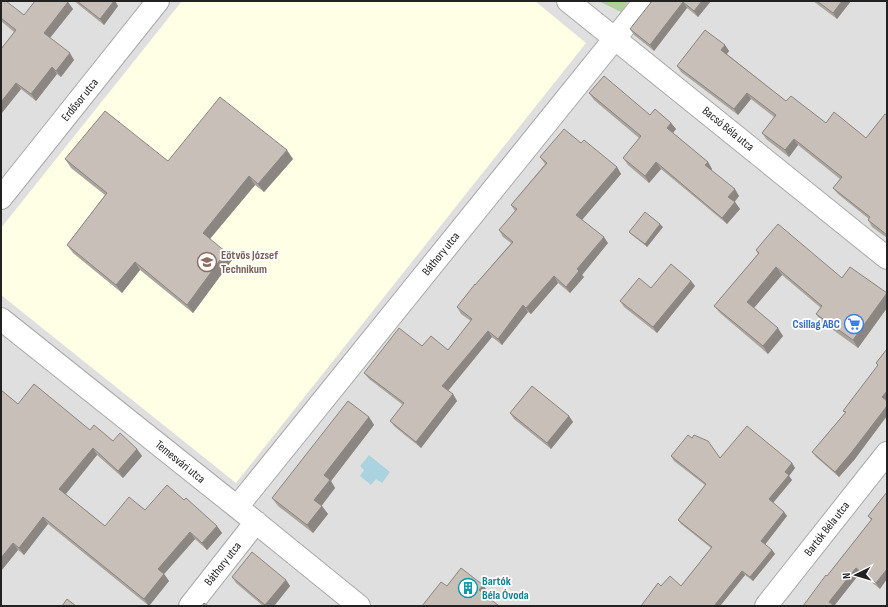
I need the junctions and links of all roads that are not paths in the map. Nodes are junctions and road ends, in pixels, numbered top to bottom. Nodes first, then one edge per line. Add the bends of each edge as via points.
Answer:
1 (158, 1) edge
2 (568, 1) edge
3 (645, 1) edge
4 (616, 38) junction
5 (1, 198) edge
6 (887, 258) edge
7 (1, 319) edge
8 (887, 453) edge
9 (237, 507) junction
10 (256, 522) junction
11 (190, 606) edge
12 (359, 606) edge
13 (766, 606) edge

1 - 5 street, Erdősor utca
2 - 4 street, Bacsó Béla utca
3 - 4 street, Báthory utca
4 - 6 street, Bacsó Béla utca
4 - 9 street, Báthory utca
7 - 9 street, Temesvári utca
8 - 13 street, Bartók Béla utca
9 - 10 street, Temesvári utca
10 - 11 street, Báthory utca
10 - 12 street, Temesvári utca

